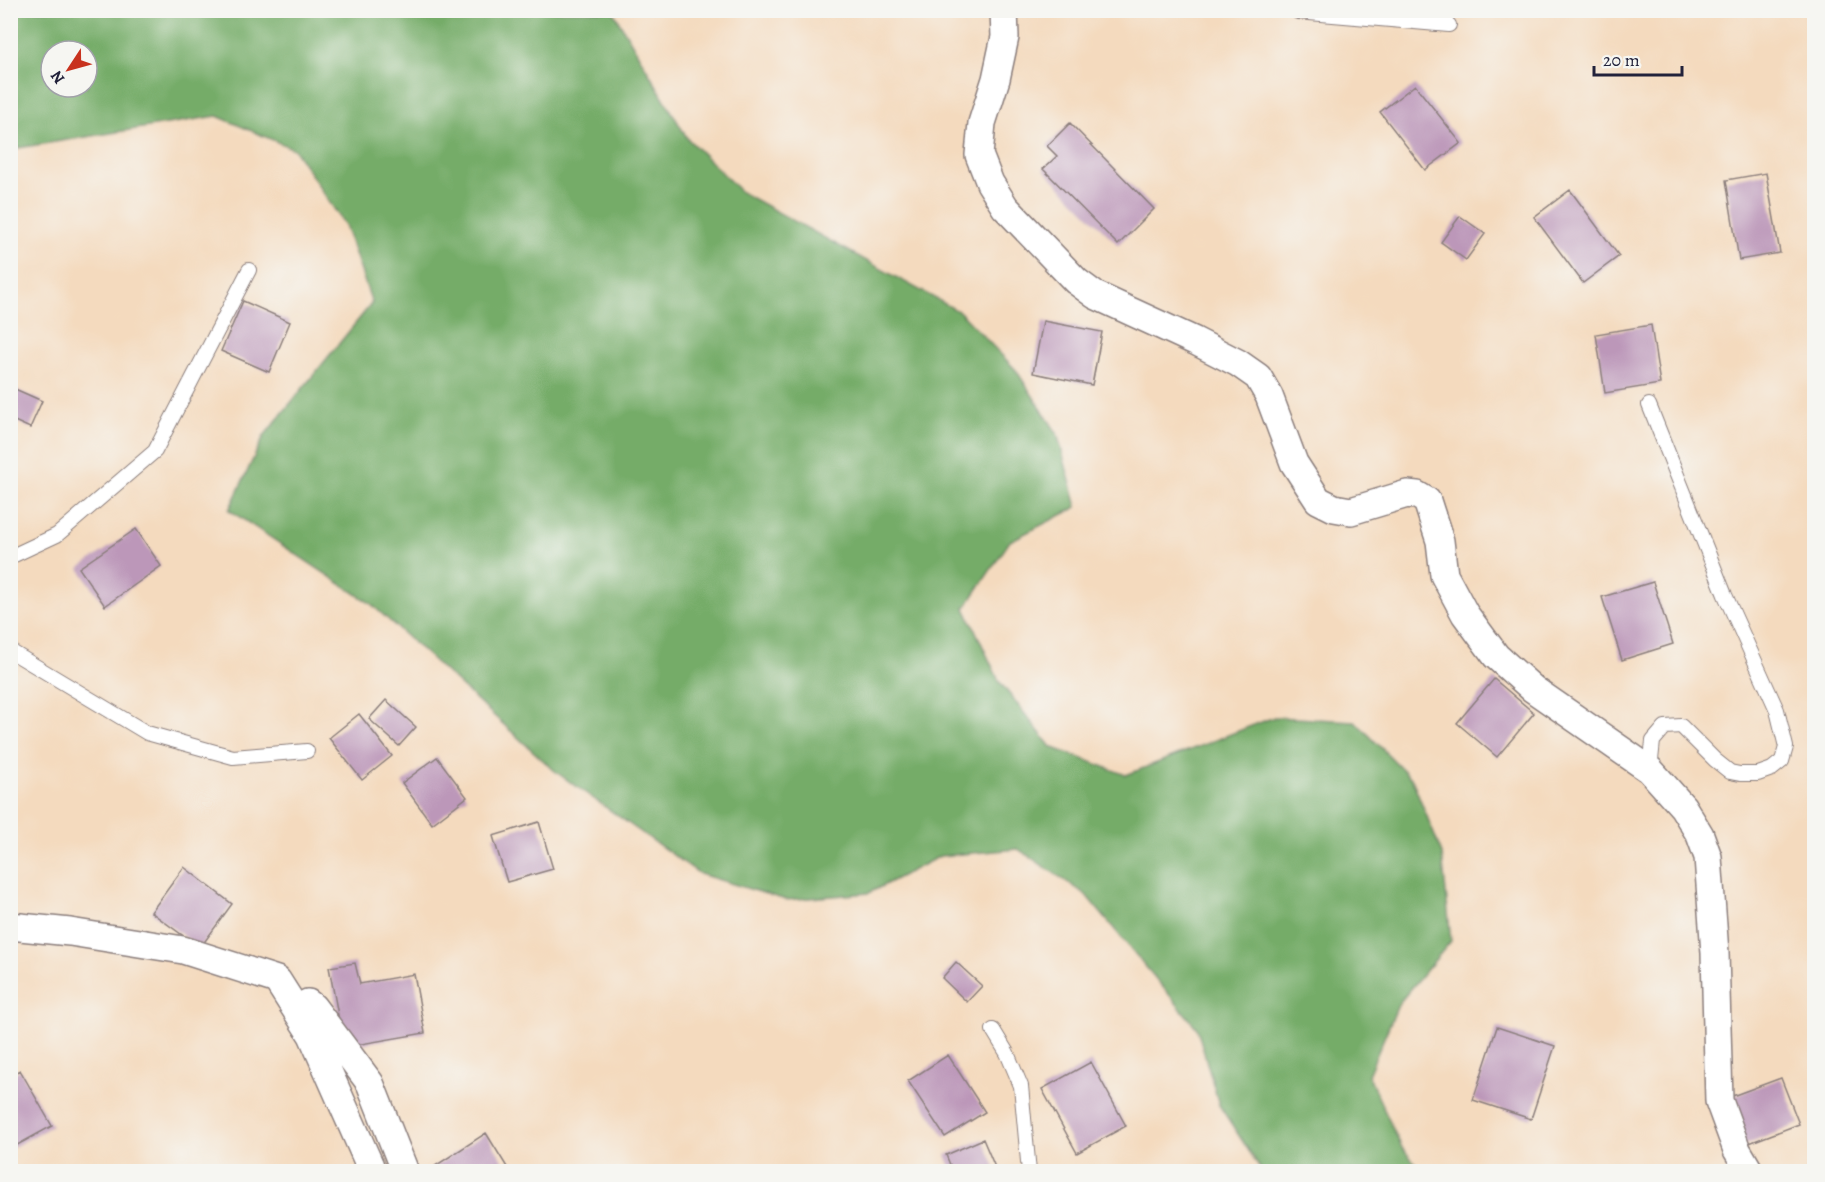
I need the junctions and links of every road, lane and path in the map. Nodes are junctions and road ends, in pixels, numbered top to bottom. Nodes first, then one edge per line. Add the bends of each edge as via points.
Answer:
1 (1004, 10) edge
2 (1296, 10) edge
3 (1449, 25) dead end
4 (249, 270) dead end
5 (1649, 405) dead end
6 (10, 557) edge
7 (10, 648) edge
8 (307, 751) dead end
9 (1650, 770) junction
10 (10, 926) edge
11 (277, 980) junction
12 (993, 1030) dead end
13 (367, 1172) edge
14 (405, 1172) edge
15 (1029, 1172) edge
16 (1750, 1172) edge

1 - 9 street via 1005,37 982,123 979,155 1005,207 1095,295 1212,349 1258,377 1294,463 1318,500 1351,511 1407,494 1427,501 1440,541 1444,575 1465,614 1496,656 1533,689
2 - 3 lane
4 - 6 lane via 155,451 57,535
5 - 9 lane via 1725,595 1777,710 1786,747 1782,762 1772,769 1740,774 1714,760 1681,726 1665,728 1653,741
7 - 8 lane via 147,733 233,756
9 - 16 street via 1683,807 1708,857 1719,1101 1737,1150
10 - 11 street via 183,950
11 - 13 street via 312,1035 370,1166
11 - 14 street via 312,1006 370,1083
12 - 15 lane via 1021,1086

